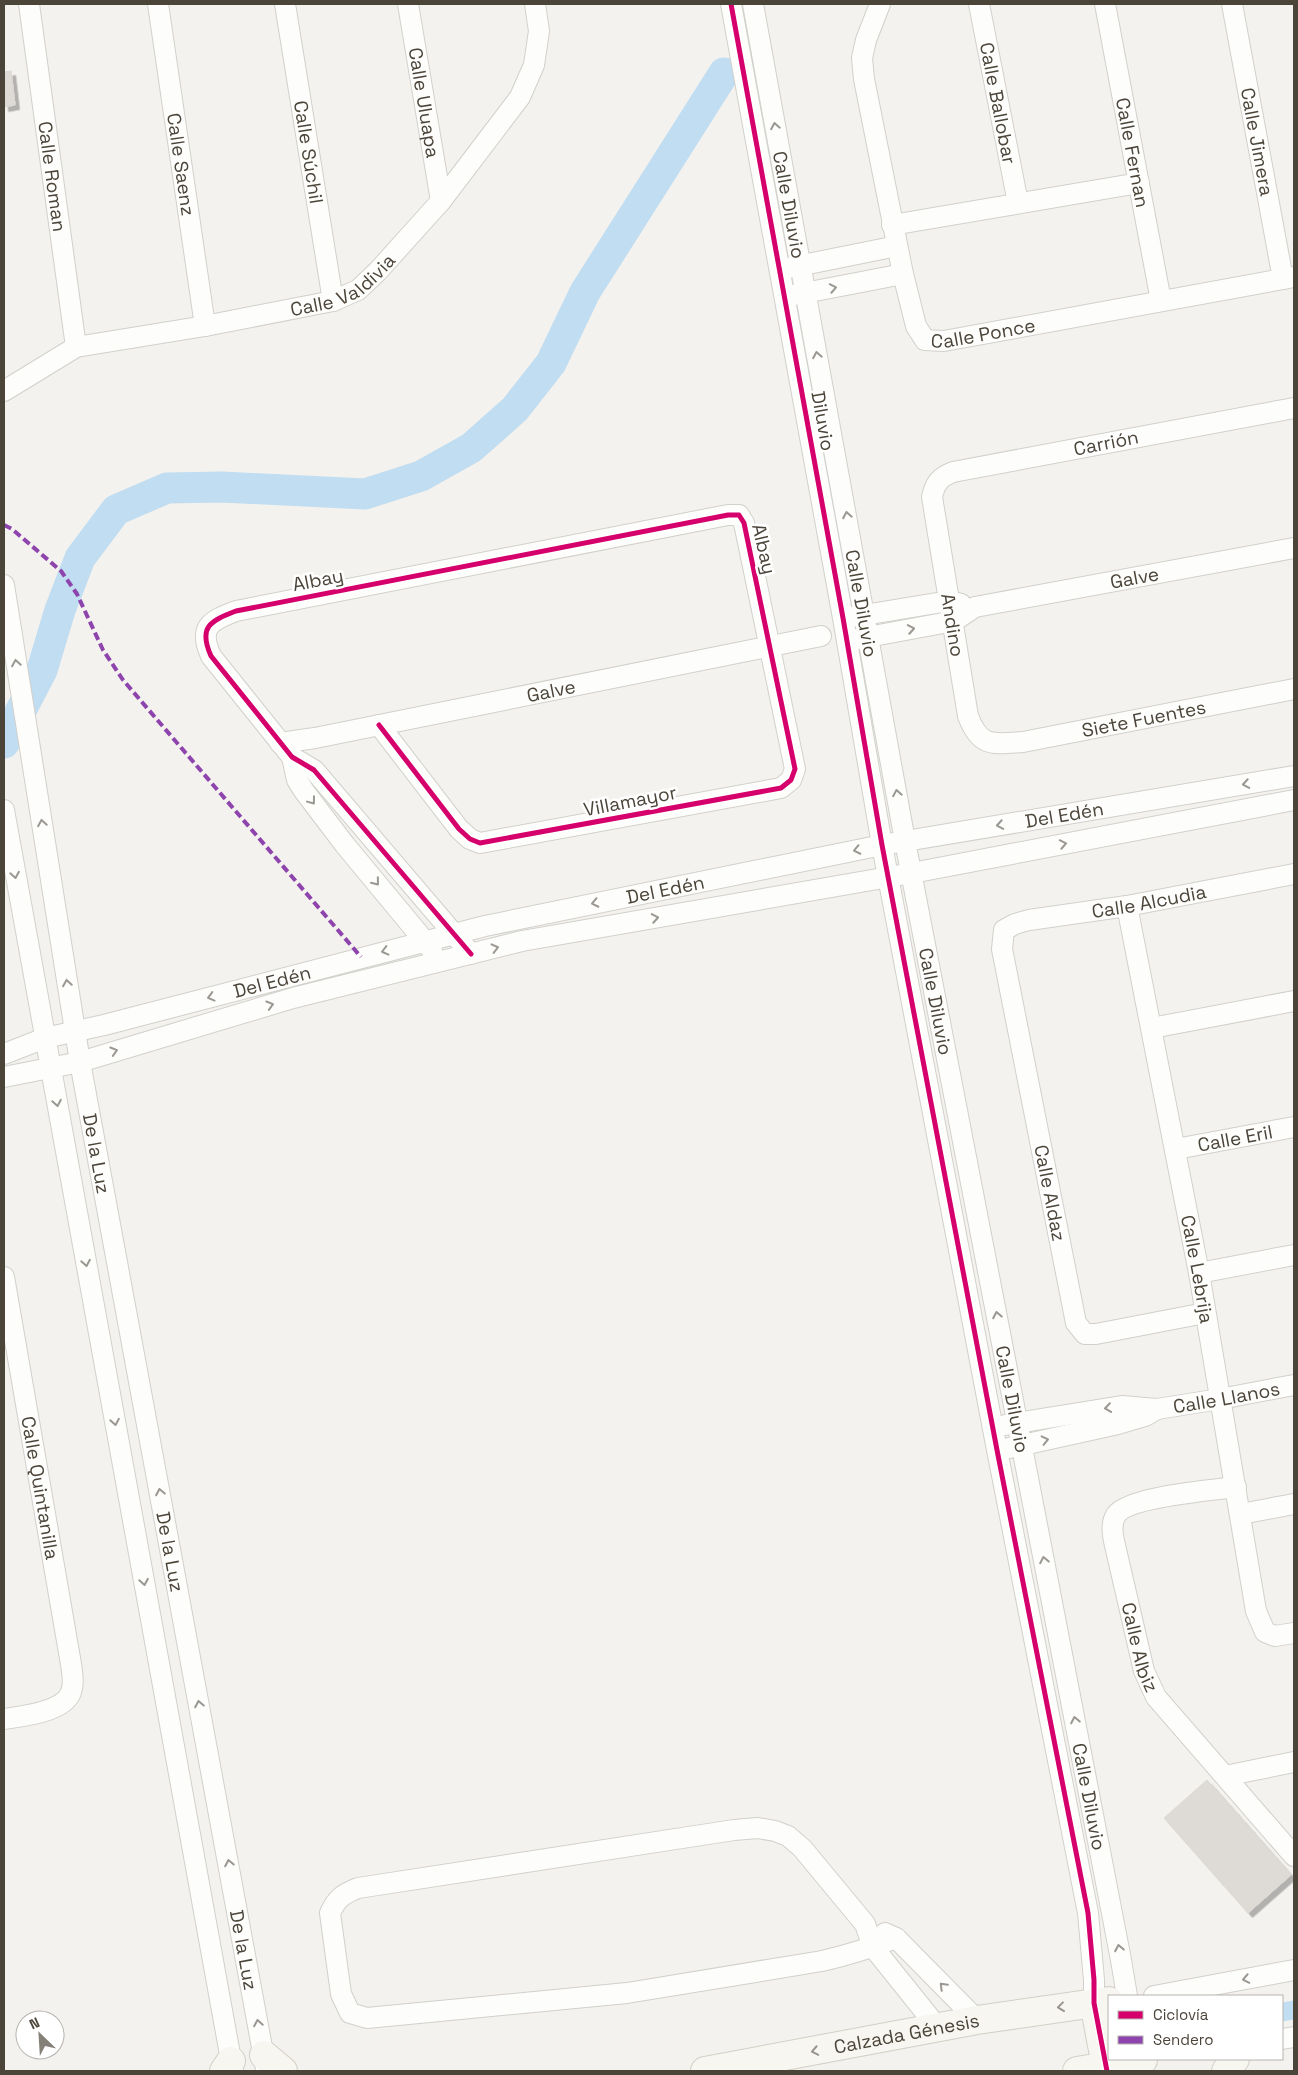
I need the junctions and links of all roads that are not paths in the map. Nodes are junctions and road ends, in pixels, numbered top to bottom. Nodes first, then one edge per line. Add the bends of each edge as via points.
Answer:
1 (29, 4) edge
2 (158, 4) edge
3 (284, 4) edge
4 (408, 4) edge
5 (535, 4) edge
6 (732, 4) edge
7 (753, 4) edge
8 (880, 4) edge
9 (979, 4) edge
10 (1105, 4) edge
11 (1232, 4) edge
12 (1139, 183) junction
13 (441, 201) junction
14 (1018, 204) junction
15 (892, 225) junction
16 (897, 246) junction
17 (801, 266) junction
18 (780, 270) junction
19 (903, 274) junction
20 (1289, 278) edge
21 (806, 293) junction
22 (785, 297) junction
23 (333, 301) junction
24 (1161, 301) junction
25 (205, 326) junction
26 (76, 348) junction
27 (4, 390) edge
28 (1294, 408) edge
29 (932, 496) joint
30 (1294, 548) edge
31 (4, 585) edge
32 (949, 601) junction
33 (975, 607) junction
34 (865, 614) junction
35 (843, 618) junction
36 (954, 621) junction
37 (820, 636) dead end
38 (869, 637) junction
39 (768, 640) junction
40 (847, 640) junction
41 (1294, 689) edge
42 (379, 725) junction
43 (992, 744) joint
44 (286, 750) junction
45 (1294, 776) edge
46 (1294, 800) edge
47 (4, 810) edge
48 (905, 841) junction
49 (882, 845) junction
50 (912, 873) junction
51 (1294, 874) edge
52 (889, 876) junction
53 (1127, 906) junction
54 (1004, 930) joint
55 (453, 934) junction
56 (425, 941) junction
57 (471, 954) junction
58 (441, 961) junction
59 (1294, 1001) edge
60 (1152, 1028) junction
61 (75, 1032) junction
62 (45, 1038) junction
63 (4, 1054) edge
64 (80, 1062) junction
65 (50, 1069) junction
66 (4, 1078) edge
67 (1294, 1127) edge
68 (1176, 1149) junction
69 (1294, 1255) edge
70 (1199, 1273) junction
71 (4, 1277) edge
72 (1205, 1313) junction
73 (1294, 1385) edge
74 (1220, 1400) junction
75 (1157, 1409) junction
76 (1018, 1423) junction
77 (993, 1426) junction
78 (1022, 1445) junction
79 (997, 1450) junction
80 (1236, 1487) junction
81 (1294, 1504) edge
82 (1241, 1514) junction
83 (1294, 1633) edge
84 (4, 1719) edge
85 (1294, 1762) edge
86 (1225, 1776) junction
87 (1294, 1856) edge
88 (865, 1924) junction
89 (896, 1938) junction
90 (873, 1947) junction
91 (1294, 1970) edge
92 (1126, 1995) edge
93 (1159, 1995) edge
94 (1101, 2002) edge
95 (977, 2020) junction
96 (938, 2028) junction
97 (1234, 2060) edge
98 (1149, 2062) edge
99 (271, 2066) edge
100 (229, 2068) edge
101 (1107, 2069) edge
102 (705, 2071) edge
103 (1077, 2071) edge
104 (1226, 2071) edge

1 - 26 street, Calle Roman
2 - 25 street, Calle Saenz
3 - 23 street, Calle Súchil
4 - 13 street, Calle Uluapa
5 - 13 street, Calle Valdivia via 539,31 534,65 520,97
6 - 18 street, Diluvio
17 -> 7 street, Calle Diluvio
8 - 15 street, Calle Ponce via 862,58
9 - 14 street, Calle Ballobar
10 - 12 street, Calle Fernan
11 - 20 street, Calle Jimera
12 - 14 street
12 - 24 street, Calle Fernan
13 - 23 street, Calle Valdivia via 358,290
14 - 15 street
15 - 16 street, Calle Ponce
16 - 17 street
16 - 19 street, Calle Ponce
17 - 18 street
17 - 21 street, Calle Diluvio
18 - 22 street, Diluvio
21 -> 19 street
19 - 24 street, Calle Ponce via 916,326 925,340 944,341
20 - 24 street, Calle Ponce
21 - 22 street
34 -> 21 street, Calle Diluvio
22 - 35 street, Diluvio
23 - 25 street, Calle Valdivia
25 - 26 street, Calle Valdivia
26 - 27 street, Calle Valdivia
28 - 29 street, Carrión via 953,472 939,480
29 - 32 street, Andino
30 - 33 street, Galve
61 -> 31 street, De la Luz
32 - 33 street
32 - 34 street
32 - 36 street, Andino
33 - 36 street
34 - 35 street
34 - 38 street, Calle Diluvio
35 - 40 street, Diluvio
38 -> 36 street
36 - 43 street, Andino via 968,716 977,734
37 - 39 street, Galve
38 - 40 street
48 -> 38 street, Calle Diluvio
39 - 42 street, Galve
39 - 42 street, Villamayor via 795,768 791,780 781,788 480,843 460,829
39 - 44 street, Albay via 744,523 739,516 728,515 236,611 220,617 206,630 206,644 211,656
40 - 49 street, Diluvio
41 - 43 street, Siete Fuentes via 1023,742
42 - 44 street, Galve
44 - 55 street, Albay via 314,770
44 -> 56 street, Albay via 304,791
45 -> 48 street, Del Edén
50 -> 46 street, Del Edén
47 -> 62 street, De la Luz
48 - 49 street, Del Edén
48 - 50 street, Calle Diluvio
49 - 52 street, Diluvio
49 -> 55 street, Del Edén
50 - 52 street, Del Edén
76 -> 50 street, Calle Diluvio
51 - 53 street, Calle Alcudia
57 -> 52 street, Del Edén
52 - 77 street, Diluvio
53 - 54 street, Calle Alcudia via 1029,920
53 - 60 street, Calle Lebrija
54 - 72 street, Calle Aldaz via 1002,949 1076,1322 1085,1334 1096,1334
55 - 56 street, Del Edén
55 - 57 street, Albay
56 - 58 street, Albay
56 -> 61 street, Del Edén
57 - 58 street, Del Edén
64 -> 58 street, Del Edén via 294,998
59 - 60 street
60 - 68 street, Calle Lebrija
61 - 62 street, Del Edén
61 - 64 street, De la Luz
62 - 63 street, Del Edén
62 - 65 street, De la Luz
64 - 65 street, Del Edén
99 -> 64 street, De la Luz
65 - 66 street, Del Edén
65 -> 100 street, De la Luz
67 - 68 street, Calle Eril
68 - 70 street, Calle Lebrija
69 - 70 street
70 - 72 street, Calle Lebrija
71 - 84 street, Calle Quintanilla via 71,1664 72,1688 69,1697 58,1706
72 - 74 street, Calle Lebrija
73 - 74 street, Calle Llanos
74 - 75 street, Calle Llanos
74 - 80 street, Calle Lebrija
75 -> 76 street via 1122,1406
78 -> 75 street via 1118,1424
76 - 77 street
76 - 78 street, Calle Diluvio
77 - 79 street, Diluvio
78 - 79 street
92 -> 78 street, Calle Diluvio
79 - 94 street, Diluvio via 1088,1913 1094,1980
80 - 82 street, Calle Lebrija
80 - 86 street, Calle Albiz via 1134,1503 1116,1514 1112,1531 1149,1685
81 - 82 street
82 - 83 street, Calle Lebrija via 1256,1611 1266,1632 1275,1636
85 - 86 street
86 - 87 street, Calle Albiz
88 - 89 street
88 - 90 street
88 - 90 street via 802,1848 788,1836 758,1828 358,1888 335,1901 330,1913 341,1994 350,2013 367,2018 627,1993 822,1961
89 - 90 street
95 -> 89 street
90 - 96 street
91 -> 93 street
94 -> 95 street, Calzada Génesis
94 - 101 street
95 - 96 street, Calzada Génesis
96 -> 102 street, Calzada Génesis
97 - 104 street
98 - 101 street
101 - 103 street

